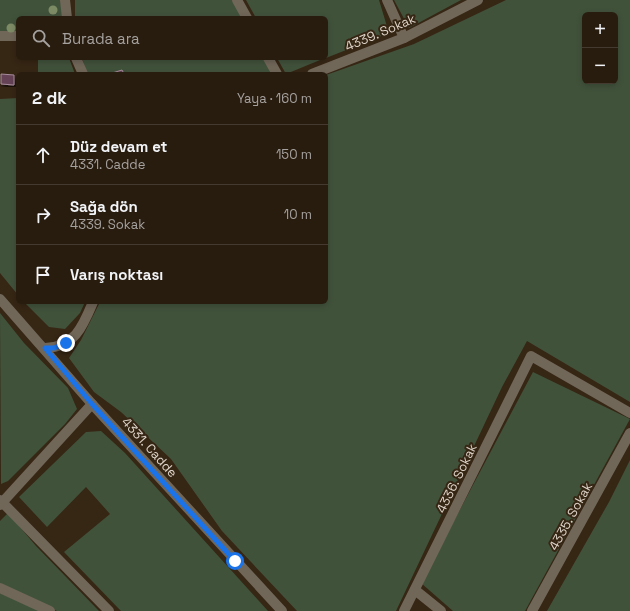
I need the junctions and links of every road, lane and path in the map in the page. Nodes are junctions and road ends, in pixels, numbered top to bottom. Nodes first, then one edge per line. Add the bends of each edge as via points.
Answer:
1 (65, 0) edge
2 (237, 0) edge
3 (388, 0) edge
4 (478, 0) edge
5 (66, 16) edge
6 (246, 16) edge
7 (0, 36) edge
8 (16, 36) edge
9 (404, 38) junction
10 (77, 60) edge
11 (269, 60) edge
12 (82, 72) edge
13 (276, 72) edge
14 (317, 72) edge
15 (0, 299) edge
16 (93, 304) edge
17 (45, 348) junction
18 (92, 404) junction
19 (630, 413) edge
20 (630, 433) edge
21 (1, 503) edge
22 (0, 588) edge
23 (415, 590) junction
24 (50, 611) edge
25 (110, 611) edge
26 (282, 611) edge
27 (404, 611) edge
28 (441, 611) edge
29 (532, 611) edge

1 - 5 street
2 - 6 street
3 - 9 street
4 - 9 street, 4339. Sokak
7 - 8 street
9 - 14 street, 4339. Sokak
10 - 12 street
11 - 13 street
15 - 17 street, 4331. Cadde
16 - 17 street via 76,336 54,348
17 - 18 street, 4331. Cadde
18 - 21 street
18 - 26 street, 4331. Cadde
19 - 23 street, 4336. Sokak via 531,356
20 - 29 street, 4335. Sokak
21 - 25 street
22 - 24 street
23 - 27 street, 4336. Sokak
23 - 28 street

